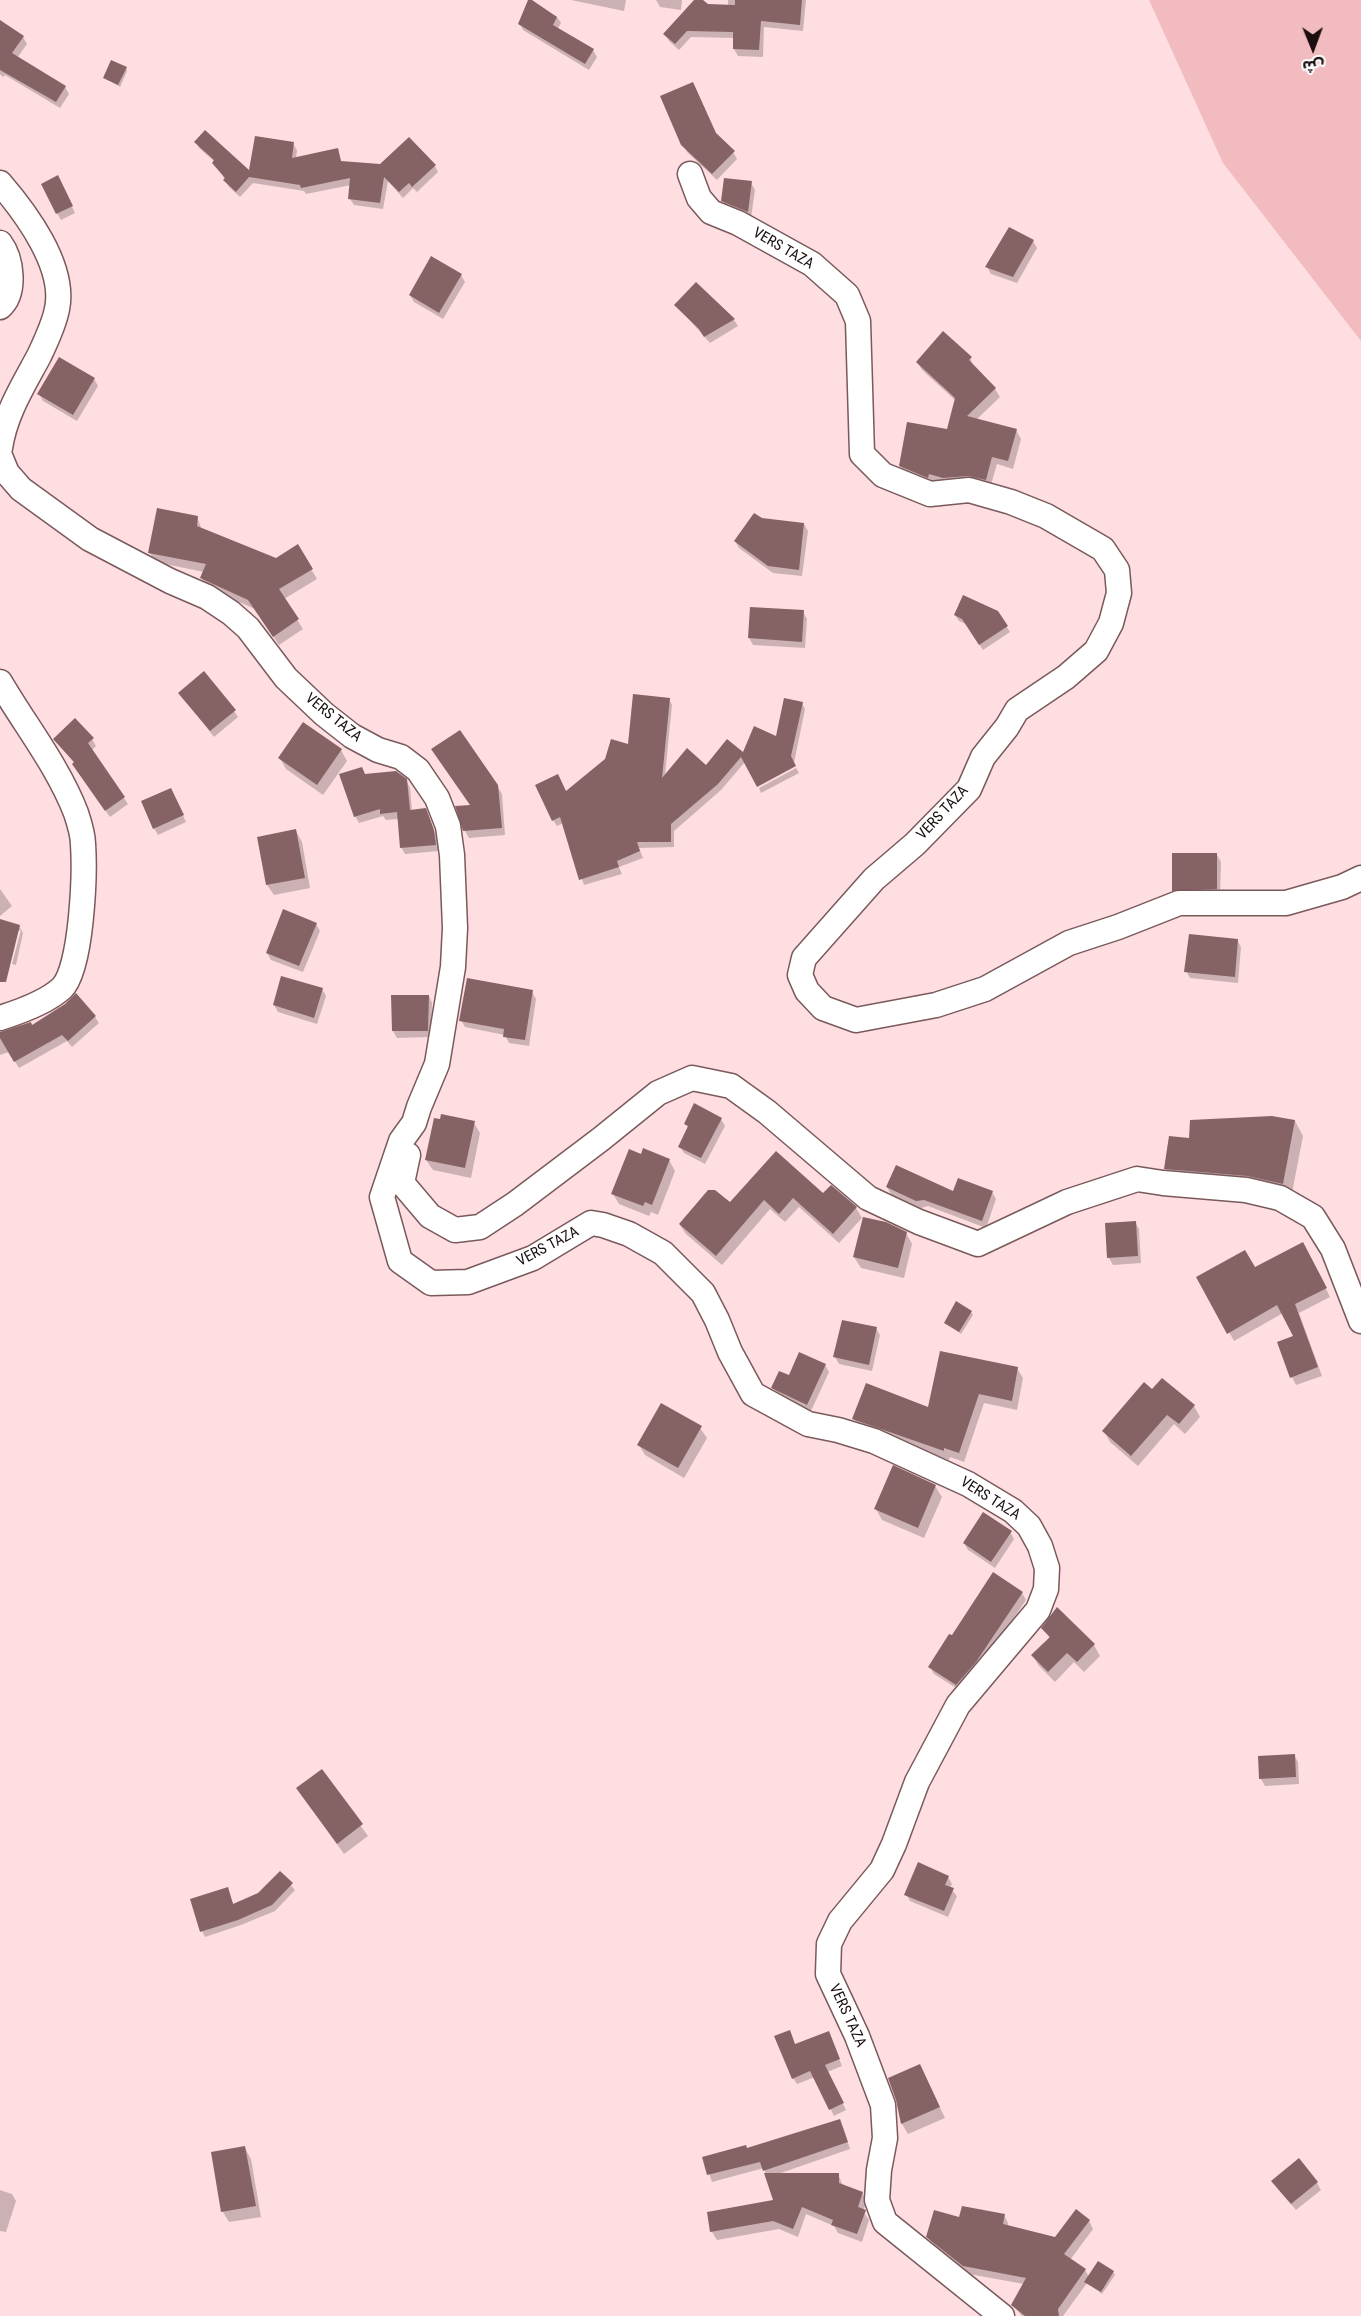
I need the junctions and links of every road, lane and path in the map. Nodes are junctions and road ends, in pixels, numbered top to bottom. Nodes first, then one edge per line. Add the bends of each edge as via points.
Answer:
1 (690, 174) dead end
2 (0, 183) edge
3 (0, 243) edge
4 (0, 307) edge
5 (0, 448) edge
6 (0, 456) edge
7 (0, 682) edge
8 (1361, 878) edge
9 (0, 1018) edge
10 (414, 1123) junction
11 (1361, 1321) edge
12 (1002, 2316) edge

1 - 8 street, VERS TAZA via 699,198 711,212 812,264 848,296 858,321 862,454 883,475 930,494 969,490 1046,516 1103,549 1117,570 1119,593 1111,623 1096,651 1017,710 982,757 969,789 874,879 804,958 800,975 807,991 823,1008 856,1020 936,1005 985,989 1070,943 1179,903 1286,903
2 - 5 street via 23,212 48,255 58,283 58,307 50,332 3,429
3 - 4 street via 9,267 10,290
6 - 10 street, VERS TAZA via 7,473 21,489 90,539 207,597 231,613 248,628 286,678 324,714 352,736 401,757 418,770 437,798 448,826 452,855 453,967 437,1064
7 - 9 street via 76,813 83,842 84,881 76,957 63,987 21,1012
10 - 11 street, VERS TAZA via 402,1183 430,1216 455,1230 480,1227 601,1140 658,1093 692,1077 731,1086 768,1112 868,1198 978,1244 1067,1202 1137,1179 1246,1190 1280,1198 1313,1217 1333,1249
10 - 12 street, VERS TAZA via 401,1141 382,1197 400,1261 423,1277 431,1282 468,1282 533,1258 591,1224 630,1233 663,1253 703,1293 753,1394 808,1424 874,1441 968,1484 1014,1511 1029,1526 1040,1546 1047,1579 1038,1610 958,1705 917,1782 882,1870 840,1921 827,1959 828,1974 883,2105 885,2138 877,2200 885,2222

